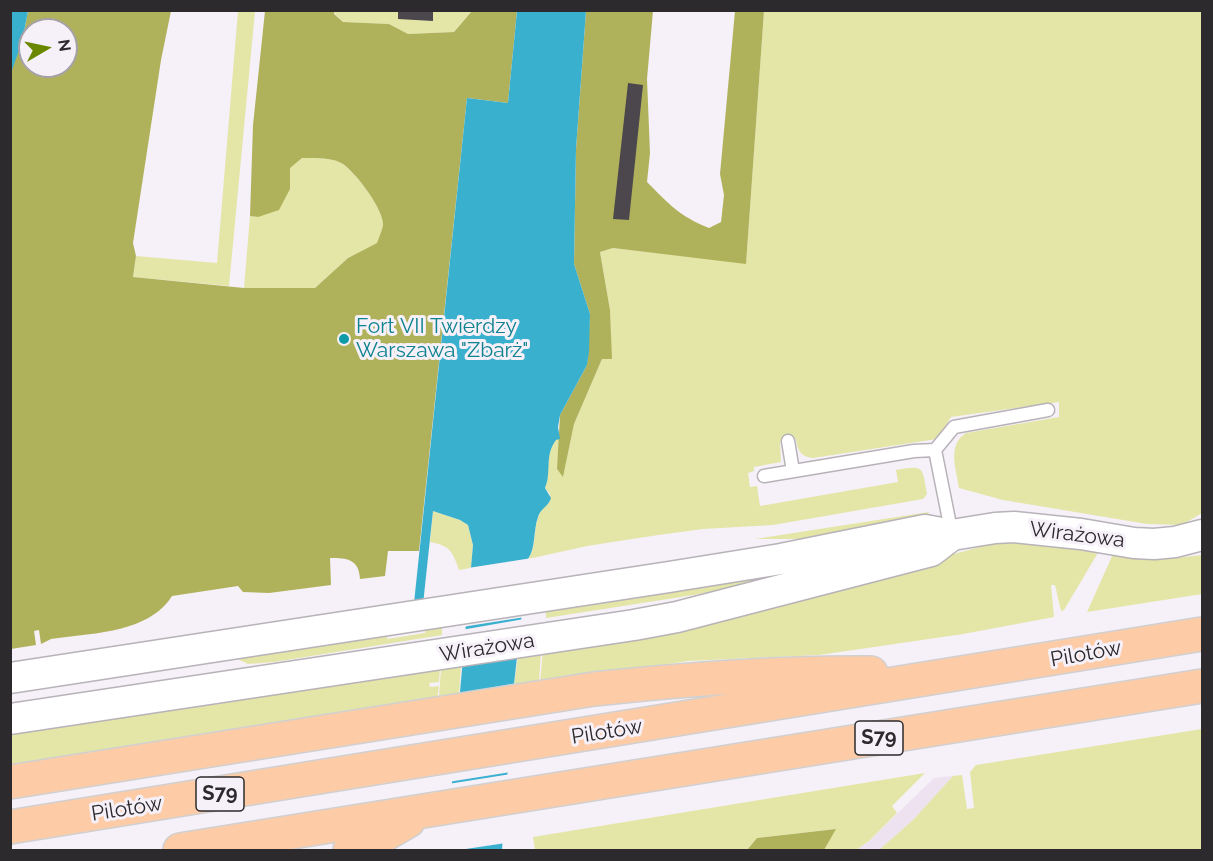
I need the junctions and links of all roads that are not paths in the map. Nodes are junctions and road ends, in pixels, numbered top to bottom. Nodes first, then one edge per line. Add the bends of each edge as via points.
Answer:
1 (1048, 410) dead end
2 (788, 441) dead end
3 (935, 450) junction
4 (793, 471) junction
5 (764, 476) dead end
6 (952, 535) junction
7 (1203, 535) edge
8 (1203, 634) edge
9 (963, 674) junction
10 (10, 678) edge
11 (1203, 686) edge
12 (10, 719) edge
13 (10, 782) edge
14 (428, 810) junction
15 (10, 828) edge
16 (180, 850) edge
17 (350, 850) edge

1 - 3 lane via 954,427
2 - 4 lane
3 - 4 lane
3 - 6 lane
4 - 5 lane
6 - 7 street, Wirażowa via 1014,527 1154,544
6 - 10 street, Wirażowa via 925,530 781,559
6 - 12 street, Wirażowa via 931,551 677,617
8 - 9 highway, Pilotów / S79
9 - 13 highway via 805,673 647,683
9 - 15 highway, Pilotów / S79
11 - 14 highway, S79
14 - 16 highway, S79
14 - 17 highway via 363,847

